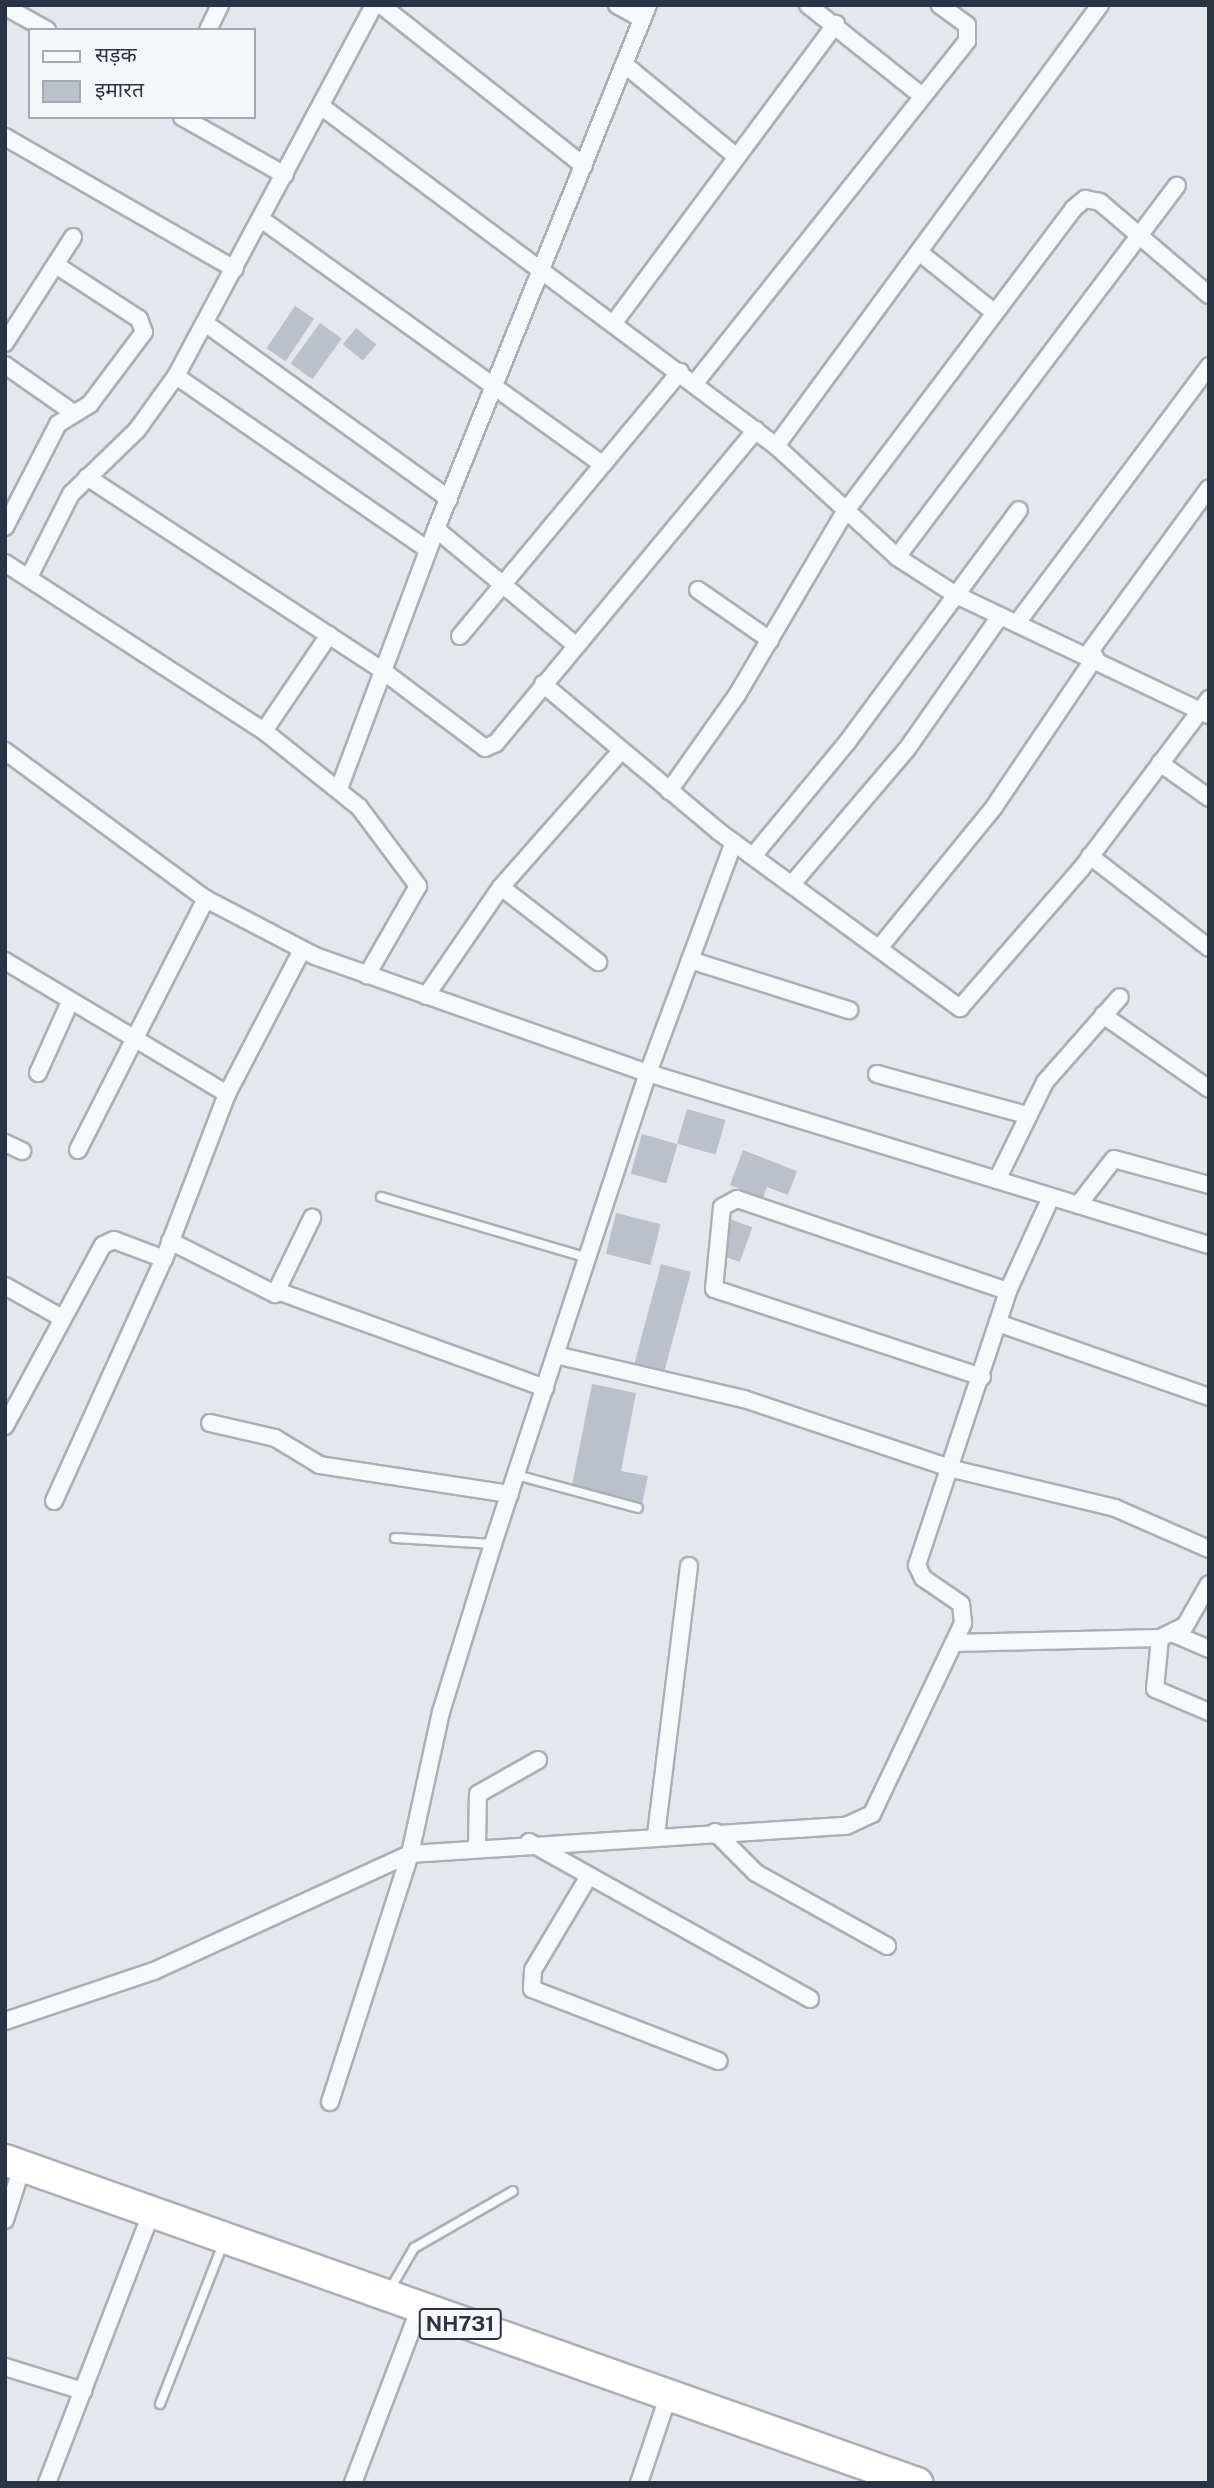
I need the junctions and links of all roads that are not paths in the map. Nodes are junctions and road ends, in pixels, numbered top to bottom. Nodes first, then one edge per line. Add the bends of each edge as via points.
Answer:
1 (220, 5) edge
2 (374, 5) edge
3 (381, 5) edge
4 (617, 5) edge
5 (808, 5) edge
6 (939, 5) edge
7 (1100, 5) edge
8 (645, 12) edge
9 (11, 14) edge
10 (836, 24) junction
11 (42, 28) edge
12 (209, 28) edge
13 (624, 64) junction
14 (922, 96) junction
15 (322, 107) junction
16 (186, 119) edge
17 (5, 137) edge
18 (737, 157) junction
19 (584, 166) junction
20 (285, 175) junction
21 (1177, 187) dead end
22 (261, 219) junction
23 (73, 237) dead end
24 (1140, 237) junction
25 (919, 252) junction
26 (56, 265) junction
27 (234, 269) junction
28 (542, 274) junction
29 (1209, 295) edge
30 (995, 313) junction
31 (205, 323) junction
32 (613, 324) junction
33 (5, 344) edge
34 (5, 365) edge
35 (1209, 366) edge
36 (680, 372) junction
37 (176, 376) junction
38 (695, 383) junction
39 (495, 393) junction
40 (72, 412) junction
41 (756, 430) junction
42 (776, 446) junction
43 (603, 465) junction
44 (87, 477) junction
45 (1209, 488) edge
46 (449, 499) junction
47 (1019, 510) dead end
48 (845, 512) junction
49 (5, 527) edge
50 (436, 529) junction
51 (428, 551) junction
52 (897, 557) junction
53 (5, 563) edge
54 (30, 575) junction
55 (502, 585) junction
56 (698, 590) dead end
57 (956, 595) junction
58 (1000, 616) junction
59 (1017, 623) junction
60 (329, 635) junction
61 (460, 636) dead end
62 (769, 640) junction
63 (574, 644) junction
64 (1092, 655) junction
65 (383, 671) junction
66 (543, 684) junction
67 (1206, 708) edge
68 (264, 731) junction
69 (5, 751) edge
70 (621, 751) junction
71 (1160, 763) junction
72 (340, 786) junction
73 (669, 791) junction
74 (1209, 799) edge
75 (734, 842) junction
76 (753, 856) junction
77 (1090, 856) junction
78 (792, 884) junction
79 (500, 887) junction
80 (206, 899) junction
81 (880, 947) junction
82 (1209, 948) edge
83 (302, 950) junction
84 (690, 960) junction
85 (5, 961) edge
86 (598, 961) dead end
87 (367, 975) junction
88 (426, 996) junction
89 (1120, 997) dead end
90 (70, 1002) junction
91 (849, 1010) dead end
92 (1103, 1015) junction
93 (133, 1042) junction
94 (38, 1073) dead end
95 (648, 1073) junction
96 (877, 1074) dead end
97 (1209, 1089) edge
98 (227, 1094) junction
99 (1027, 1115) junction
100 (5, 1143) edge
101 (78, 1150) dead end
102 (22, 1152) dead end
103 (997, 1180) junction
104 (1209, 1185) edge
105 (381, 1197) dead end
106 (1051, 1197) junction
107 (1078, 1205) junction
108 (312, 1218) dead end
109 (170, 1241) junction
110 (1209, 1245) edge
111 (588, 1258) junction
112 (164, 1259) junction
113 (5, 1286) edge
114 (1008, 1291) junction
115 (280, 1292) junction
116 (62, 1318) junction
117 (998, 1323) junction
118 (556, 1354) junction
119 (982, 1377) junction
120 (545, 1388) junction
121 (1209, 1397) edge
122 (210, 1423) dead end
123 (5, 1426) edge
124 (953, 1469) junction
125 (516, 1475) junction
126 (510, 1494) junction
127 (54, 1501) dead end
128 (638, 1508) dead end
129 (395, 1538) dead end
130 (493, 1544) junction
131 (1209, 1549) edge
132 (689, 1566) dead end
133 (1209, 1584) edge
134 (1167, 1636) junction
135 (954, 1643) junction
136 (1209, 1648) edge
137 (1209, 1712) edge
138 (538, 1760) dead end
139 (715, 1832) junction
140 (656, 1835) junction
141 (529, 1842) junction
142 (477, 1844) junction
143 (410, 1854) junction
144 (589, 1876) junction
145 (887, 1946) dead end
146 (810, 1999) dead end
147 (5, 2021) edge
148 (719, 2061) dead end
149 (330, 2102) dead end
150 (13, 2164) edge
151 (513, 2190) dead end
152 (151, 2214) junction
153 (5, 2220) edge
154 (224, 2241) junction
155 (385, 2298) junction
156 (419, 2310) junction
157 (5, 2367) edge
158 (83, 2391) junction
159 (669, 2394) junction
160 (160, 2404) dead end
161 (47, 2483) edge
162 (353, 2483) edge
163 (639, 2483) edge
164 (917, 2483) edge

1 - 12 street
2 - 15 street
3 - 19 street
4 - 8 street
5 - 10 street
6 - 14 street via 971,33
7 - 25 street via 1077,45
8 - 13 street
9 - 11 street
10 - 14 street
10 - 18 street
13 - 18 street
13 - 19 street
14 - 38 street
15 - 20 street
15 - 28 street
16 - 20 street
17 - 27 street
18 - 32 street
19 - 28 street
20 - 22 street
21 - 24 street
22 - 27 street
22 - 39 street
23 - 26 street
24 - 29 street
24 - 30 street via 1100,202 1085,199
24 - 52 street
25 - 30 street
25 - 42 street
26 - 33 street
26 - 40 street via 144,328 90,404
27 - 31 street
28 - 32 street
28 - 39 street
30 - 48 street
31 - 37 street
31 - 46 street
32 - 36 street
34 - 40 street
35 - 59 street
36 - 38 street
36 - 43 street
37 - 44 street via 137,430
37 - 51 street
38 - 41 street
39 - 43 street
39 - 46 street
40 - 49 street via 58,424
41 - 42 street
41 - 63 street
42 - 48 street
43 - 55 street
44 - 54 street via 61,509
44 - 60 street
45 - 64 street
46 - 50 street
47 - 57 street
48 - 52 street
48 - 62 street
50 - 51 street
50 - 55 street
51 - 65 street
52 - 57 street
53 - 54 street
54 - 68 street
55 - 61 street
55 - 63 street
56 - 62 street
57 - 58 street
57 - 76 street
58 - 59 street
58 - 78 street via 891,770
59 - 64 street
60 - 65 street
60 - 68 street
62 - 73 street
63 - 66 street
64 - 67 street
64 - 81 street via 994,807
65 - 66 street via 485,748
65 - 72 street
66 - 70 street
67 - 71 street
68 - 72 street
69 - 80 street
70 - 73 street
70 - 79 street
71 - 74 street
71 - 77 street
72 - 87 street via 418,886
73 - 75 street
75 - 76 street
75 - 84 street
76 - 78 street
77 - 81 street via 963,1008
77 - 82 street
78 - 81 street
79 - 86 street
79 - 88 street
80 - 83 street
80 - 93 street
83 - 87 street
83 - 98 street
84 - 91 street
84 - 95 street
85 - 90 street
87 - 88 street
88 - 95 street
89 - 92 street
90 - 93 street
90 - 94 street
92 - 97 street
92 - 99 street via 1067,1053
93 - 98 street
93 - 101 street
95 - 103 street
95 - 111 street
96 - 99 street
98 - 109 street
99 - 103 street
100 - 102 street
103 - 106 street
104 - 107 street via 1114,1160
105 - 111 lane
106 - 107 street
106 - 114 street
107 - 110 street
108 - 115 street
109 - 112 street
109 - 115 street via 264,1292
111 - 118 street
112 - 116 street via 110,1240
112 - 127 street
113 - 116 street
114 - 117 street
114 - 119 street via 737,1199 722,1207 715,1289
115 - 120 street
116 - 123 street
117 - 119 street
117 - 121 street
118 - 120 street
118 - 124 street via 744,1399
119 - 124 street
120 - 125 street
122 - 126 street via 275,1438 320,1465
124 - 131 street via 1115,1508
124 - 135 street via 917,1569 961,1604 963,1623
125 - 126 street
125 - 128 lane
126 - 130 street
129 - 130 lane
130 - 143 street via 441,1712
132 - 140 street
133 - 134 street
134 - 135 street
134 - 136 street
134 - 137 street via 1155,1689
135 - 139 street via 872,1814 846,1826
138 - 142 street via 478,1794
139 - 140 street
139 - 145 street via 756,1873
140 - 141 street
141 - 142 street
141 - 144 street
142 - 143 street
143 - 147 street via 154,1971
143 - 149 street
144 - 146 street
144 - 148 street via 533,1970 532,1989
150 - 152 highway, NH731
150 - 153 street
151 - 155 lane via 414,2248
152 - 154 highway, NH731
152 - 158 street
154 - 155 highway, NH731
154 - 160 lane
155 - 156 highway, NH731
156 - 159 highway, NH731
156 - 162 street
157 - 158 street
158 - 161 street
159 - 163 street
159 - 164 highway, NH731

